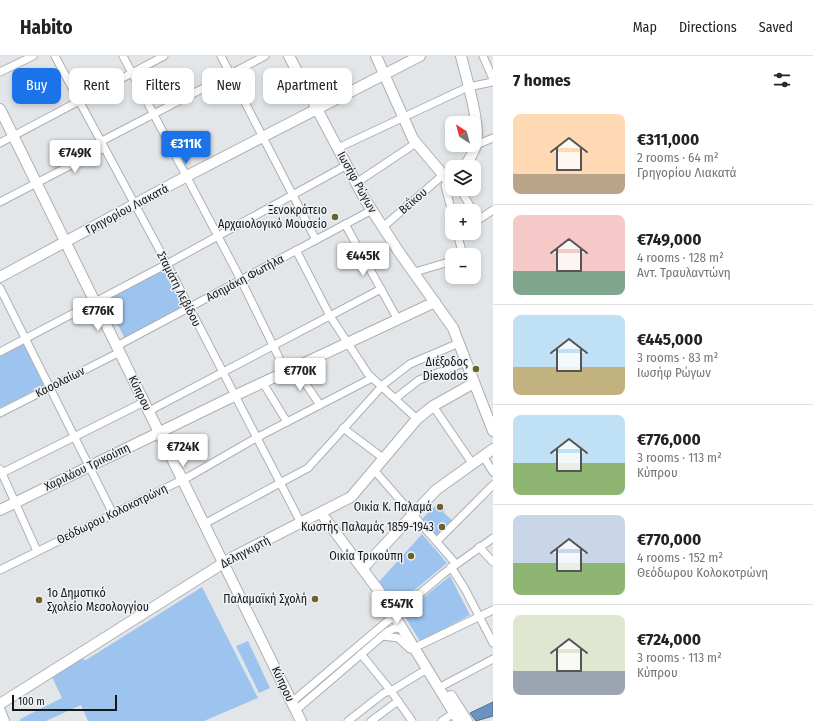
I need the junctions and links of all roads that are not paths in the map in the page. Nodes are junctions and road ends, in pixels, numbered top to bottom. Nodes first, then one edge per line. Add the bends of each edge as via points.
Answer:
1 (33, 56) edge
2 (55, 56) edge
3 (123, 56) edge
4 (164, 56) edge
5 (220, 56) edge
6 (265, 56) edge
7 (290, 56) edge
8 (376, 56) edge
9 (420, 56) edge
10 (461, 56) edge
11 (483, 56) edge
12 (142, 68) edge
13 (227, 68) edge
14 (242, 68) edge
15 (132, 71) edge
16 (0, 72) edge
17 (384, 74) junction
18 (493, 79) edge
19 (493, 82) edge
20 (69, 83) edge
21 (468, 87) junction
22 (202, 89) edge
23 (75, 104) edge
24 (80, 104) edge
25 (149, 104) edge
26 (245, 104) edge
27 (0, 108) edge
28 (318, 109) junction
29 (154, 114) junction
30 (474, 116) edge
31 (403, 118) junction
32 (13, 136) junction
33 (262, 138) junction
34 (493, 138) edge
35 (0, 142) edge
36 (416, 143) junction
37 (481, 143) edge
38 (102, 145) junction
39 (338, 148) junction
40 (347, 165) junction
41 (187, 176) junction
42 (445, 176) edge
43 (445, 180) edge
44 (356, 183) junction
45 (36, 184) junction
46 (292, 196) junction
47 (0, 202) edge
48 (135, 205) junction
49 (372, 210) junction
50 (493, 210) edge
51 (481, 218) edge
52 (345, 224) junction
53 (383, 227) junction
54 (218, 236) junction
55 (316, 240) junction
56 (66, 242) junction
57 (296, 250) junction
58 (445, 263) edge
59 (167, 264) junction
60 (415, 272) junction
61 (0, 277) edge
62 (241, 280) junction
63 (0, 288) edge
64 (381, 289) junction
65 (96, 302) junction
66 (435, 302) junction
67 (189, 308) junction
68 (330, 316) junction
69 (398, 320) junction
70 (26, 339) junction
71 (459, 343) junction
72 (347, 344) junction
73 (273, 346) junction
74 (119, 349) junction
75 (0, 352) edge
76 (466, 362) junction
77 (291, 370) junction
78 (222, 373) junction
79 (372, 378) junction
80 (263, 383) junction
81 (474, 383) junction
82 (381, 386) junction
83 (50, 387) junction
84 (234, 396) junction
85 (396, 398) junction
86 (320, 405) junction
87 (146, 406) junction
88 (433, 406) junction
89 (0, 413) edge
90 (417, 419) junction
91 (287, 422) junction
92 (343, 428) junction
93 (493, 431) edge
94 (159, 432) junction
95 (74, 437) junction
96 (256, 438) junction
97 (493, 449) edge
98 (483, 456) junction
99 (383, 458) junction
100 (472, 463) junction
101 (89, 466) junction
102 (374, 470) junction
103 (1, 471) edge
104 (493, 472) edge
105 (182, 480) junction
106 (280, 483) junction
107 (493, 486) edge
108 (14, 503) junction
109 (0, 510) edge
110 (321, 513) junction
111 (413, 513) junction
112 (113, 514) junction
113 (301, 523) junction
114 (204, 524) junction
115 (493, 538) edge
116 (437, 540) junction
117 (479, 547) junction
118 (37, 551) junction
119 (493, 562) edge
120 (224, 563) junction
121 (454, 566) junction
122 (363, 568) junction
123 (0, 570) edge
124 (493, 610) edge
125 (395, 613) junction
126 (480, 616) junction
127 (403, 629) junction
128 (383, 636) junction
129 (493, 644) edge
130 (420, 645) junction
131 (361, 654) junction
132 (493, 659) edge
133 (425, 670) junction
134 (444, 684) junction
135 (391, 691) junction
136 (398, 701) junction
137 (0, 704) edge
138 (294, 706) junction
139 (0, 711) edge
140 (458, 715) edge
141 (352, 720) edge
142 (4, 721) edge
143 (301, 721) edge
144 (371, 721) edge
145 (412, 721) edge
146 (442, 721) edge
147 (467, 721) edge

1 - 16 street
2 - 20 street, Σταμάτη Λεβίδου
3 - 15 street
4 - 12 street
5 - 13 street
6 - 14 street
7 - 28 street, Ιωσήφ Ρώγων
8 - 17 street
9 - 17 street, Γρηγορίου Λιακατά
10 - 21 street
11 - 18 street
17 - 28 street, Γρηγορίου Λιακατά
17 - 31 street
19 - 21 street
21 - 30 street
21 - 31 street
22 - 29 street
23 - 32 street
24 - 38 street, Σταμάτη Λεβίδου
25 - 29 street
26 - 33 street
27 - 32 street, Κύπρου
28 - 33 street, Γρηγορίου Λιακατά
28 - 39 street, Ιωσήφ Ρώγων
29 - 38 street
29 - 41 street
31 - 36 street
31 - 39 street
32 - 35 street
32 - 45 street, Κύπρου
33 - 41 street, Γρηγορίου Λιακατά
33 - 46 street
34 - 37 street
36 - 42 street
36 - 44 street
38 - 45 street
38 - 48 street, Σταμάτη Λεβίδου
39 - 40 street, Ιωσήφ Ρώγων
40 - 44 street, Ιωσήφ Ρώγων
40 - 46 street
41 - 48 street, Γρηγορίου Λιακατά
41 - 54 street
43 - 53 street, Βεΐκου
44 - 49 street, Ιωσήφ Ρώγων
45 - 47 street
45 - 56 street, Κύπρου
46 - 54 street
46 - 55 street
48 - 56 street, Γρηγορίου Λιακατά
48 - 59 street, Σταμάτη Λεβίδου
49 - 52 street, Ασημάκη Φωτήλα
49 - 53 street, Ιωσήφ Ρώγων
50 - 51 street
52 - 55 street, Ασημάκη Φωτήλα
52 - 64 street
53 - 60 street, Ιωσήφ Ρώγων
54 - 59 street
54 - 62 street
55 - 57 street, Ασημάκη Φωτήλα
56 - 61 street, Γρηγορίου Λιακατά
56 - 65 street, Κύπρου
57 - 62 street, Ασημάκη Φωτήλα
57 - 68 street
58 - 60 street
59 - 65 street
59 - 67 street, Σταμάτη Λεβίδου
60 - 66 street, Ιωσήφ Ρώγων
62 - 67 street, Ασημάκη Φωτήλα
62 - 73 street
63 - 70 street
64 - 68 street
64 - 69 street
65 - 70 street
65 - 74 street, Κύπρου
66 - 69 street, Χαριλάου Τρικούπη
66 - 71 street, Ιωσήφ Ρώγων via 451,324
67 - 74 street, Ασημάκη Φωτήλα
67 - 78 street, Σταμάτη Λεβίδου
68 - 72 street
68 - 73 street
69 - 72 street, Χαριλάου Τρικούπη
70 - 75 street
70 - 83 street
71 - 76 street, Ιωσήφ Ρώγων
71 - 82 street via 410,364
72 - 77 street, Χαριλάου Τρικούπη
72 - 79 street
73 - 77 street
73 - 78 street
74 - 83 street, Κασολαίων
74 - 87 street, Κύπρου
76 - 81 street, Ιωσήφ Ρώγων
76 - 85 street via 415,382
77 - 80 street, Χαριλάου Τρικούπη
77 - 86 street
78 - 84 street, Σταμάτη Λεβίδου
78 - 87 street
79 - 82 street
79 - 86 street, Θεόδωρου Κολοκοτρώνη
80 - 84 street, Χαριλάου Τρικούπη
80 - 91 street
81 - 88 street, Δεληγκιρτή
81 - 93 street, Ιωσήφ Ρώγων
82 - 85 street
82 - 92 street
83 - 89 street, Κασολαίων
83 - 95 street
84 - 94 street, Χαριλάου Τρικούπη
84 - 96 street, Σταμάτη Λεβίδου
85 - 90 street
86 - 91 street, Θεόδωρου Κολοκοτρώνη
87 - 94 street, Κύπρου
87 - 95 street
88 - 90 street, Δεληγκιρτή
88 - 100 street
90 - 99 street, Δεληγκιρτή
91 - 96 street, Θεόδωρου Κολοκοτρώνη
92 - 99 street
92 - 106 street via 308,468
94 - 101 street, Χαριλάου Τρικούπη
94 - 105 street, Κύπρου
95 - 101 street
95 - 103 street
96 - 105 street, Θεόδωρου Κολοκοτρώνη
96 - 106 street, Σταμάτη Λεβίδου
97 - 98 street
98 - 100 street
98 - 104 street
99 - 102 street, Δεληγκιρτή
100 - 111 street via 439,487
101 - 108 street, Χαριλάου Τρικούπη
101 - 112 street
102 - 110 street, Δεληγκιρτή via 352,496
102 - 111 street
103 - 108 street
105 - 112 street, Θεόδωρου Κολοκοτρώνη
105 - 114 street, Κύπρου
106 - 113 street, Σταμάτη Λεβίδου
106 - 114 street
107 - 116 street
108 - 109 street, Χαριλάου Τρικούπη
108 - 118 street
110 - 113 street, Δεληγκιρτή
110 - 122 street
111 - 116 street
111 - 122 street
112 - 118 street, Θεόδωρου Κολοκοτρώνη
113 - 120 street, Δεληγκιρτή
114 - 120 street, Κύπρου
115 - 117 street
116 - 121 street
117 - 119 street
117 - 121 street
118 - 123 street, Θεόδωρου Κολοκοτρώνη
120 - 137 street, Δεληγκιρτή
120 - 138 street, Κύπρου
121 - 125 street
121 - 126 street
122 - 125 street
124 - 126 street
125 - 127 street
125 - 130 street
125 - 138 street
126 - 129 street
126 - 130 street
127 - 128 street via 392,629
127 - 133 street
128 - 131 street
128 - 133 street via 402,640
130 - 134 street
131 - 135 street
131 - 138 street
132 - 134 street
133 - 135 street
133 - 140 street
134 - 140 street
135 - 136 street
135 - 141 street via 384,693
136 - 144 street
136 - 145 street
138 - 143 street, Κύπρου
139 - 142 street
140 - 146 street
140 - 147 street

